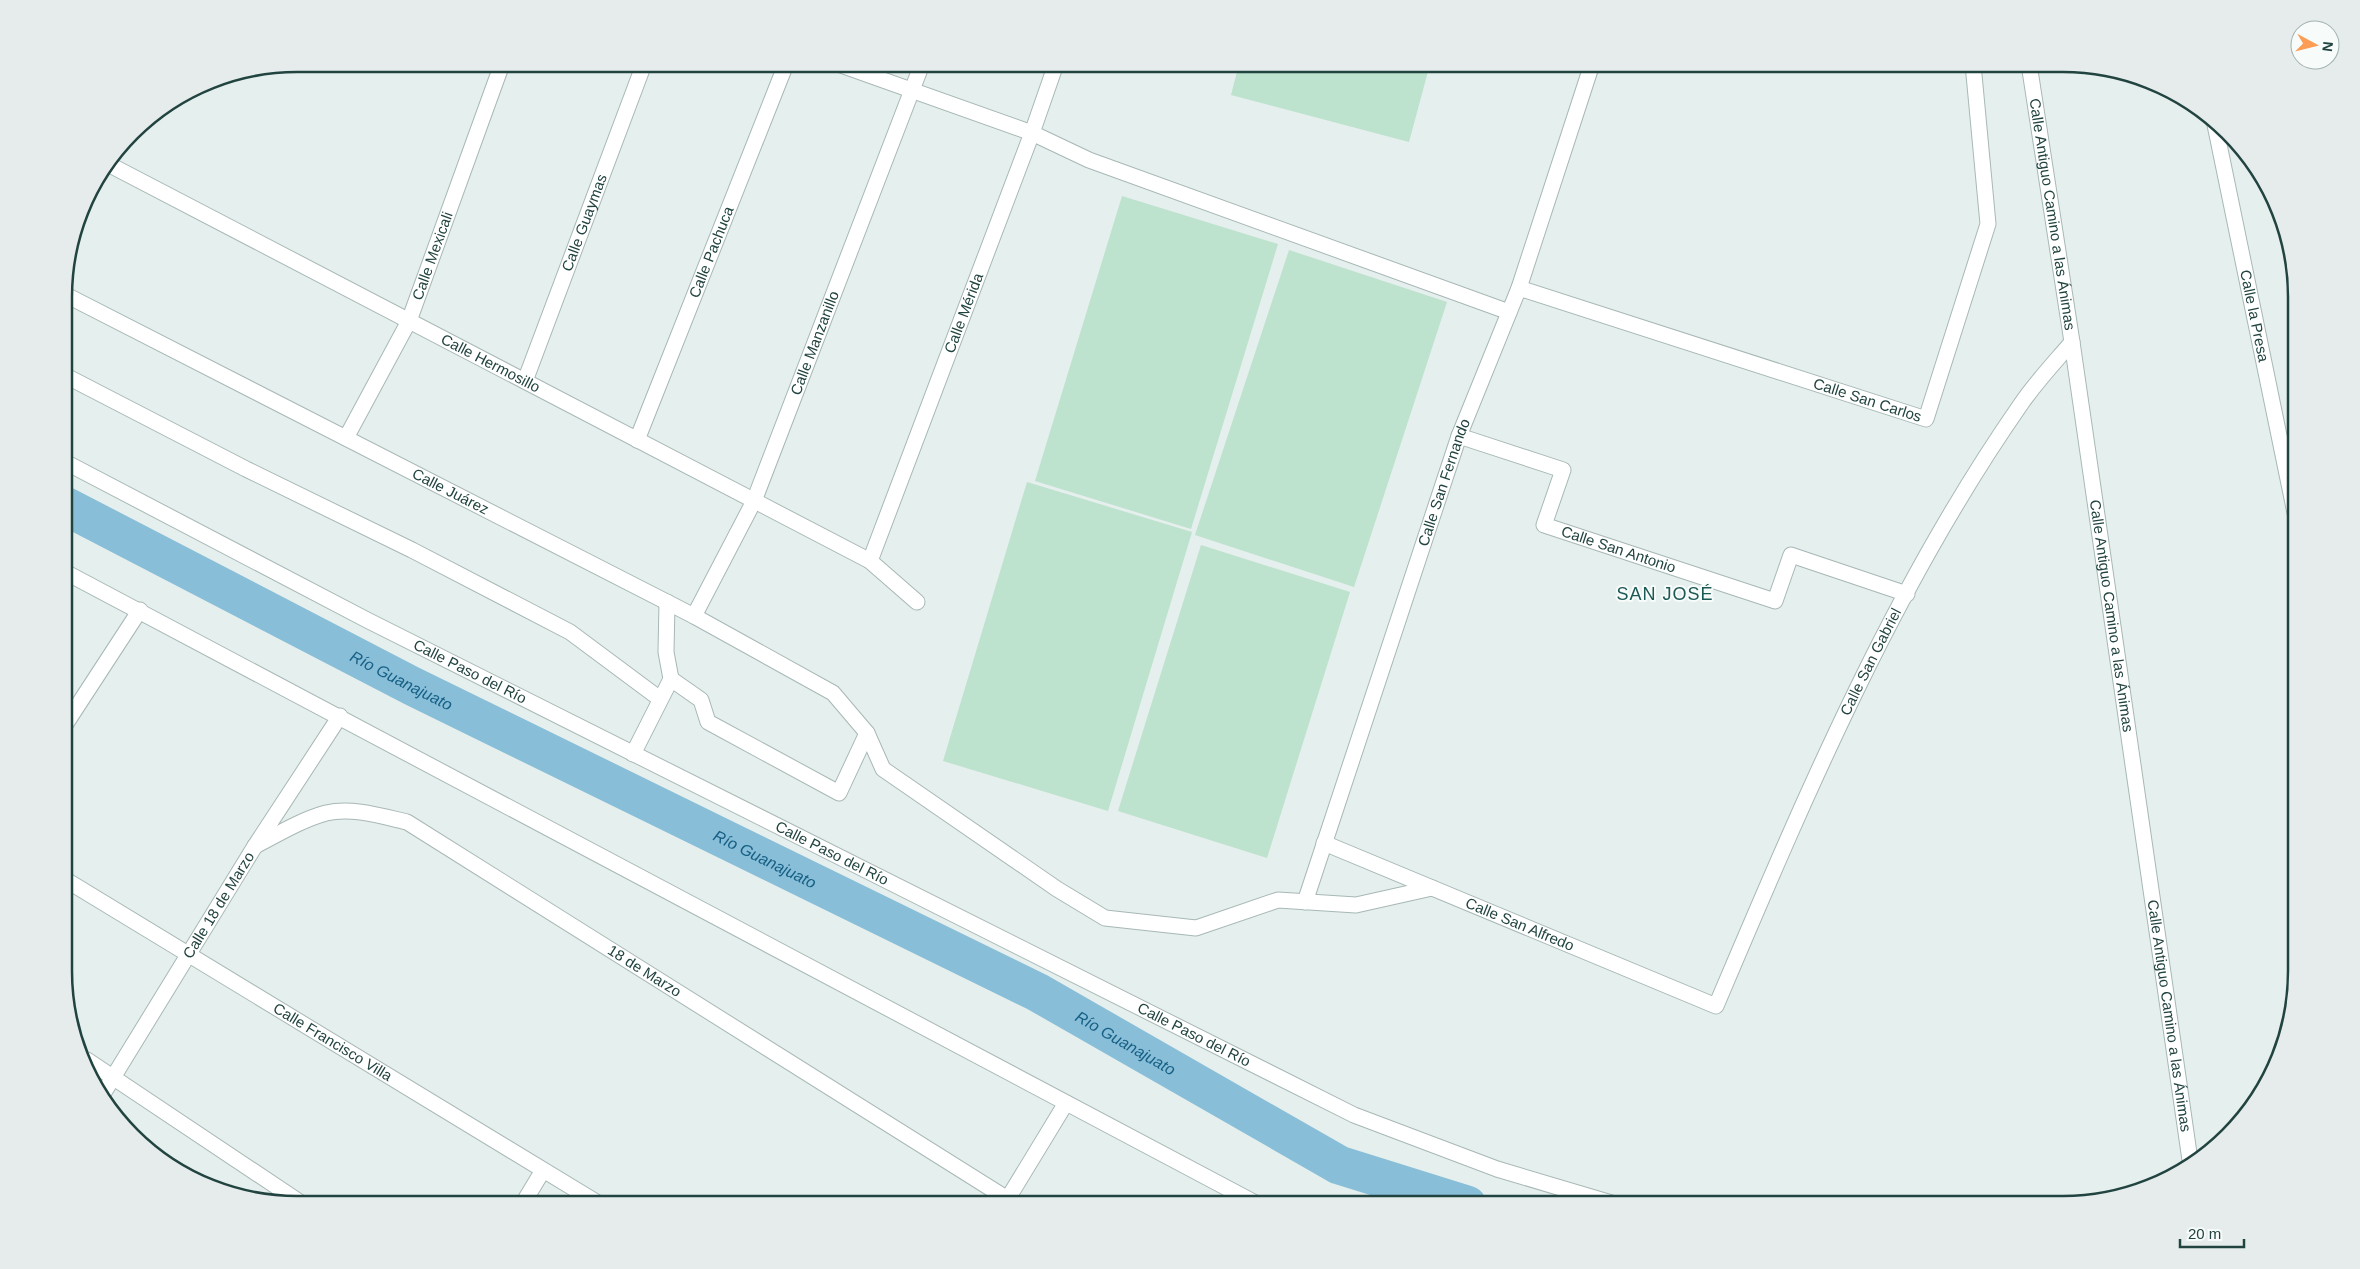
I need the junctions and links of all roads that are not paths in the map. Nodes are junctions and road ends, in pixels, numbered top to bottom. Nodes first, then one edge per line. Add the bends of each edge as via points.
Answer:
1 (499, 72) edge
2 (641, 72) edge
3 (783, 72) edge
4 (859, 72) edge
5 (919, 72) edge
6 (1053, 72) edge
7 (1589, 72) edge
8 (1974, 72) edge
9 (2030, 72) edge
10 (912, 92) junction
11 (1032, 133) junction
12 (2217, 133) edge
13 (114, 167) edge
14 (1519, 288) junction
15 (72, 298) edge
16 (1509, 312) junction
17 (409, 321) junction
18 (2072, 342) junction
19 (72, 379) edge
20 (525, 382) junction
21 (1459, 436) junction
22 (346, 438) junction
23 (637, 440) junction
24 (72, 466) edge
25 (2288, 479) edge
26 (754, 501) junction
27 (870, 561) junction
28 (72, 576) edge
29 (1907, 594) junction
30 (667, 602) junction
31 (917, 602) dead end
32 (140, 610) junction
33 (694, 616) junction
34 (671, 679) junction
35 (660, 699) junction
36 (72, 714) edge
37 (340, 716) junction
38 (867, 733) junction
39 (633, 754) junction
40 (1324, 843) junction
41 (255, 846) junction
42 (72, 884) edge
43 (1432, 888) junction
44 (1305, 902) junction
45 (187, 955) junction
46 (1716, 1006) joint
47 (92, 1063) edge
48 (114, 1077) junction
49 (106, 1089) edge
50 (1066, 1103) junction
51 (2190, 1158) edge
52 (542, 1172) junction
53 (291, 1196) edge
54 (527, 1196) edge
55 (585, 1196) edge
56 (999, 1196) edge
57 (1014, 1196) edge
58 (1242, 1196) edge
59 (1588, 1196) edge

1 - 17 street, Calle Mexicali
2 - 20 street, Calle Guaymas
3 - 23 street, Calle Pachuca
4 - 10 street
5 - 10 street, Calle Manzanillo
6 - 11 street, Calle Mérida
7 - 14 street, Calle San Fernando
8 - 14 street, Calle San Carlos via 1988,224 1926,419
9 - 18 street, Calle Antiguo Camino a las Ánimas
10 - 11 street
10 - 26 street, Calle Manzanillo
11 - 16 street via 1089,160
11 - 27 street, Calle Mérida
12 - 25 street, Calle la Presa
13 - 17 street, Calle Hermosillo
14 - 16 street, Calle San Fernando
15 - 22 street, Calle Juárez
16 - 21 street, Calle San Fernando
17 - 20 street, Calle Hermosillo
17 - 22 street, Calle Mexicali
18 - 29 street, Calle San Gabriel via 2022,402 1942,528
18 - 51 street, Calle Antiguo Camino a las Ánimas
19 - 35 street via 570,632
20 - 23 street, Calle Hermosillo
21 - 29 street, Calle San Antonio via 1563,470 1544,525 1775,601 1792,555
21 - 40 street, Calle San Fernando
22 - 30 street, Calle Juárez
23 - 26 street, Calle Hermosillo
24 - 39 street, Calle Paso del Río
26 - 27 street, Calle Hermosillo
26 - 33 street, Calle Manzanillo
27 - 31 street, Calle Hermosillo
28 - 32 street
29 - 46 street, Calle San Gabriel via 1802,803
30 - 33 street, Calle Juárez
30 - 34 street via 666,652
32 - 36 street
32 - 37 street
33 - 38 street, Calle Juárez via 833,693
34 - 35 street
34 - 38 street via 701,700 708,722 839,792
35 - 39 street
37 - 41 street, Calle 18 de Marzo
37 - 50 street
38 - 44 street via 883,769 1057,889 1105,918 1196,928 1278,900
39 - 59 street, Calle Paso del Río via 1354,1115 1497,1169
40 - 43 street, Calle San Alfredo
40 - 44 street, Calle San Fernando
41 - 45 street, Calle 18 de Marzo
41 - 56 street, 18 de Marzo via 327,813 359,812 407,822
42 - 45 street, Calle Francisco Villa
43 - 44 street via 1356,905
43 - 46 street, Calle San Alfredo
45 - 48 street, Calle 18 de Marzo
45 - 52 street, Calle Francisco Villa
47 - 48 street
48 - 49 street, Calle 18 de Marzo
48 - 53 street
50 - 57 street
50 - 58 street
52 - 54 street
52 - 55 street, Calle Francisco Villa

